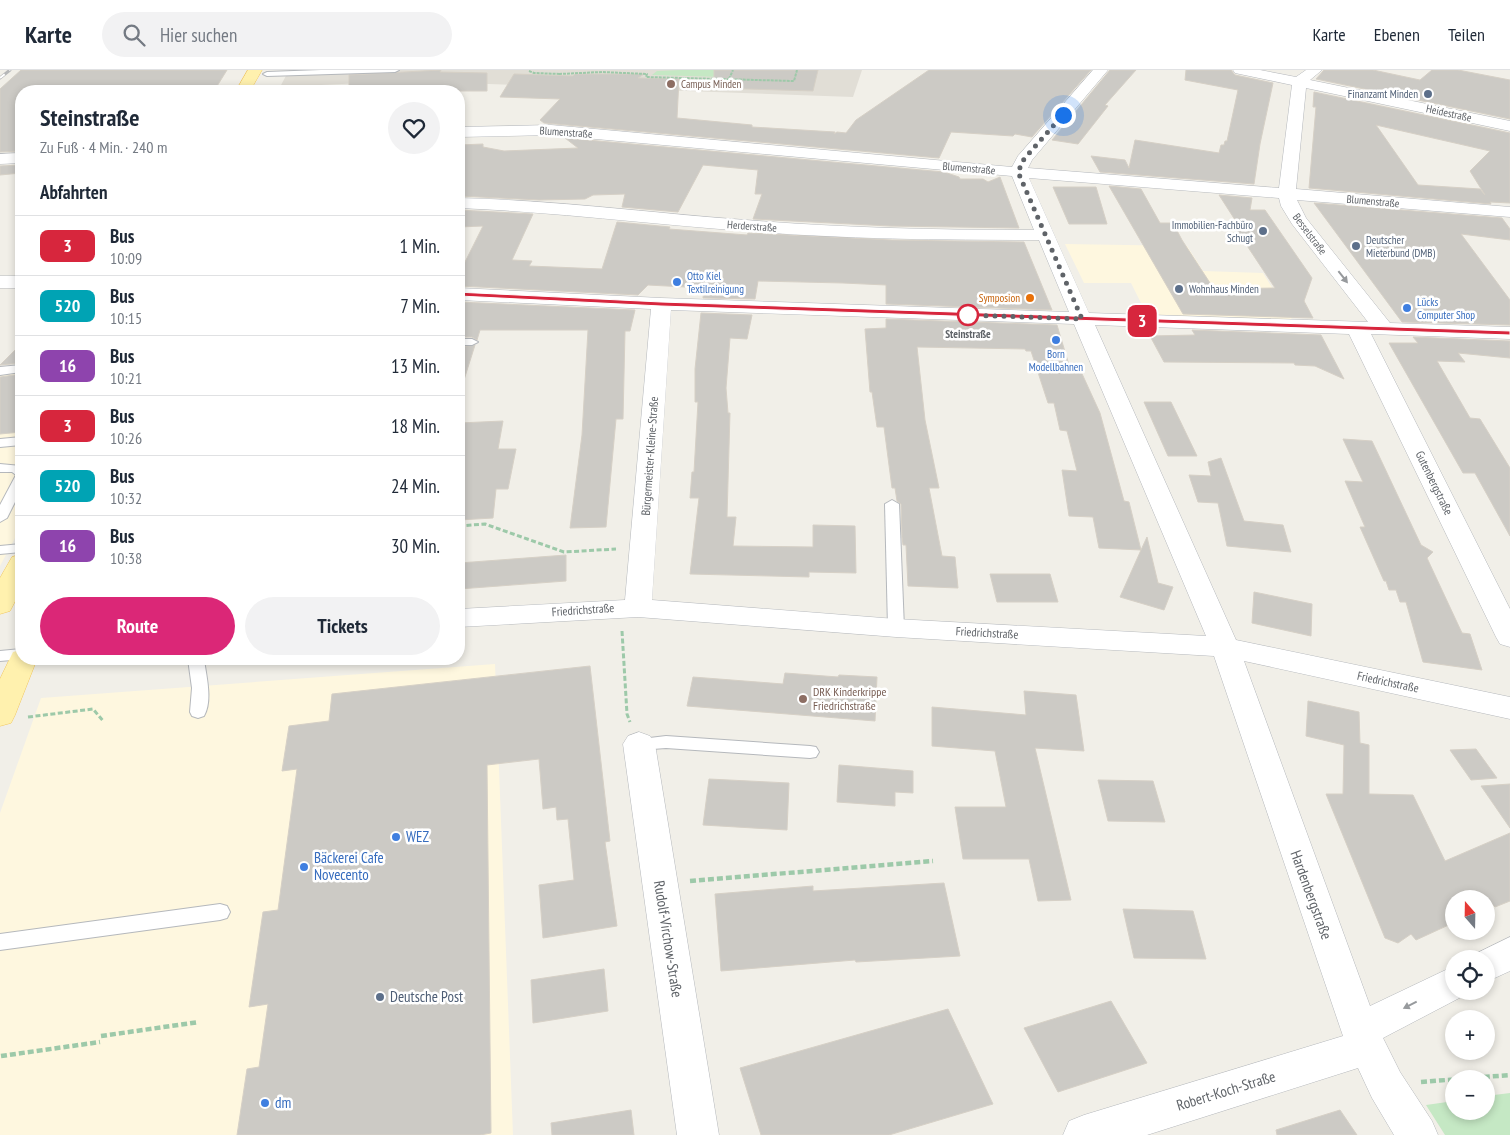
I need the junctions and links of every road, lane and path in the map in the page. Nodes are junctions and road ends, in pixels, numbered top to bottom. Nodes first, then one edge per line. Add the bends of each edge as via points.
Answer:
1 (395, 70) edge
2 (594, 70) edge
3 (733, 70) edge
4 (797, 70) edge
5 (1101, 70) edge
6 (1240, 70) edge
7 (1315, 70) edge
8 (264, 71) edge
9 (529, 72) dead end
10 (559, 74) junction
11 (730, 79) junction
12 (1300, 81) junction
13 (249, 85) edge
14 (260, 85) edge
15 (1510, 126) edge
16 (465, 132) edge
17 (15, 159) edge
18 (0, 160) edge
19 (1018, 172) junction
20 (1287, 194) junction
21 (465, 203) edge
22 (1510, 212) edge
23 (1046, 235) junction
24 (0, 282) edge
25 (15, 282) edge
26 (465, 294) edge
27 (661, 304) junction
28 (1082, 319) junction
29 (1358, 328) junction
30 (1384, 329) junction
31 (1510, 333) edge
32 (465, 342) edge
33 (472, 342) dead end
34 (15, 370) edge
35 (0, 371) edge
36 (15, 441) edge
37 (0, 442) edge
38 (0, 468) edge
39 (15, 468) edge
40 (15, 489) edge
41 (892, 504) dead end
42 (0, 518) edge
43 (465, 526) edge
44 (642, 548) junction
45 (15, 549) edge
46 (0, 550) edge
47 (15, 575) edge
48 (0, 604) edge
49 (629, 608) junction
50 (465, 618) edge
51 (896, 628) junction
52 (1510, 638) edge
53 (1225, 647) junction
54 (15, 655) edge
55 (0, 656) edge
56 (22, 665) edge
57 (197, 665) edge
58 (1510, 708) edge
59 (198, 712) dead end
60 (9, 716) edge
61 (104, 722) dead end
62 (639, 744) junction
63 (810, 752) dead end
64 (933, 861) dead end
65 (660, 883) junction
66 (220, 912) dead end
67 (0, 942) edge
68 (1510, 953) edge
69 (1495, 961) edge
70 (1445, 988) edge
71 (199, 1022) dead end
72 (1363, 1039) junction
73 (1, 1056) edge
74 (1510, 1075) edge
75 (1386, 1085) junction
76 (698, 1135) edge
77 (1084, 1135) edge
78 (1417, 1135) edge

1 - 8 lane
2 - 10 path
3 - 11 path
4 - 11 path via 794,81
5 - 19 street via 1024,159
6 - 12 street, Heidestraße
7 - 12 street
8 - 13 main road
8 - 14 main road
9 - 10 path
10 - 11 path via 628,72 647,74 646,77
12 - 15 street, Heidestraße
12 - 20 street, Besselstraße
16 - 19 street, Blumenstraße via 551,130
17 - 18 street
19 - 20 street, Blumenstraße
19 - 23 street
20 - 22 street, Blumenstraße
20 -> 30 street, Besselstraße via 1298,220
21 - 23 street, Herderstraße via 748,226 942,235
23 - 28 street
24 - 25 street
26 - 27 street
27 - 28 street
27 - 44 street, Bürgermeister-Kleine-Straße
28 - 29 street
28 - 53 street
29 - 30 street
29 - 52 street, Gutenbergstraße
30 - 31 street
32 - 33 lane
34 - 35 lane
36 - 37 lane
38 - 39 lane
40 - 42 lane
41 - 51 lane
43 - 44 path via 484,524 564,552
44 - 49 street, Bürgermeister-Kleine-Straße
45 - 46 lane
47 - 48 main road
49 - 50 street, Friedrichstraße
49 - 51 street, Friedrichstraße
49 - 62 path via 627,714
51 - 53 street, Friedrichstraße
53 - 58 street, Friedrichstraße
53 - 72 street, Hardenbergstraße
54 - 55 lane
56 - 60 main road
57 - 59 lane via 200,688
60 - 61 path via 93,709
62 - 63 lane via 666,742
62 - 65 street, Rudolf-Virchow-Straße
64 - 65 path
65 - 76 street, Rudolf-Virchow-Straße
66 - 67 lane
68 - 69 street
70 -> 72 street, Robert-Koch-Straße
71 - 73 path
72 - 75 street, Hardenbergstraße
72 - 77 street, Robert-Koch-Straße
74 - 75 path
75 - 78 street, Hardenbergstraße

